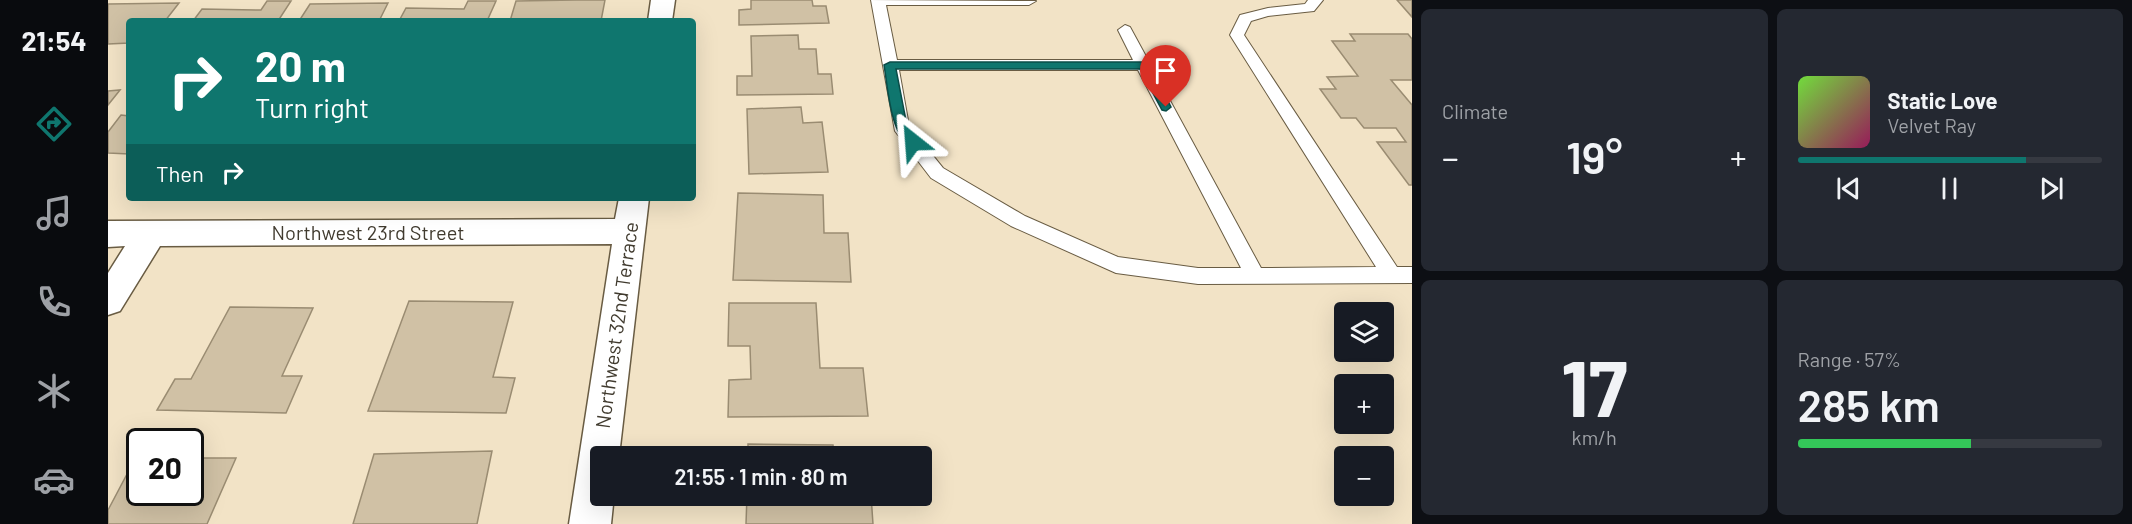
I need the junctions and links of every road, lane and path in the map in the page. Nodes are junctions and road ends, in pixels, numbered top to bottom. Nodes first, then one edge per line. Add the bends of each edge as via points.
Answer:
1 (663, 0) edge
2 (878, 0) edge
3 (1316, 0) edge
4 (1029, 1) edge
5 (660, 18) edge
6 (1125, 30) dead end
7 (890, 65) junction
8 (1143, 65) junction
9 (631, 214) edge
10 (108, 234) edge
11 (151, 234) junction
12 (1392, 275) junction
13 (1412, 275) edge
14 (1255, 276) junction
15 (108, 301) edge
16 (590, 524) edge

1 - 5 street
2 - 4 lane
2 - 7 lane
3 - 12 lane via 1309,8 1245,18 1237,35
6 - 8 lane
7 - 8 lane
7 - 14 lane via 901,127 937,173 1018,221 1116,265 1198,276
8 - 14 lane
9 - 11 street, Northwest 23rd Street
9 - 16 street, Northwest 32nd Terrace
10 - 11 street, Northwest 23rd Street
11 - 15 street
12 - 13 lane
12 - 14 lane

